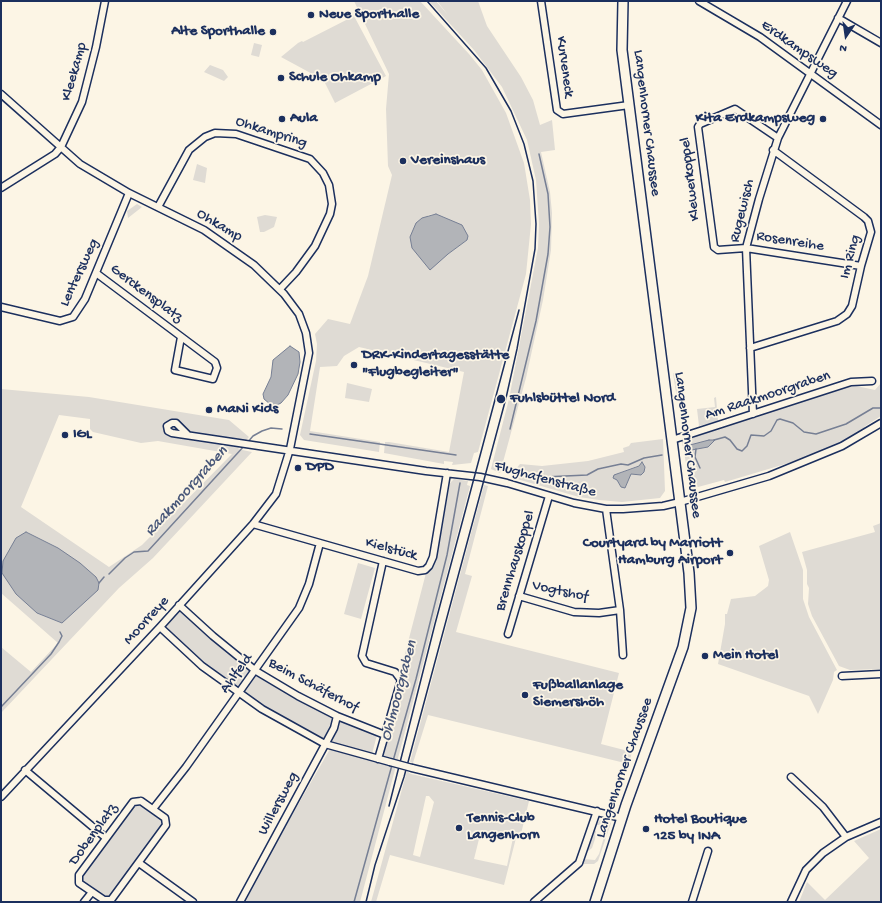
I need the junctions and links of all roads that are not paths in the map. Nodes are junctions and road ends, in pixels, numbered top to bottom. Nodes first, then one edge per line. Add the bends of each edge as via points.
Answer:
1 (105, 1) edge
2 (541, 1) edge
3 (623, 1) edge
4 (699, 1) edge
5 (847, 1) edge
6 (838, 18) junction
7 (881, 43) edge
8 (810, 73) junction
9 (1, 94) edge
10 (629, 105) junction
11 (881, 124) edge
12 (778, 138) junction
13 (61, 147) junction
14 (773, 150) junction
15 (1, 188) edge
16 (129, 193) junction
17 (158, 207) junction
18 (715, 248) joint
19 (746, 248) junction
20 (861, 266) junction
21 (96, 273) junction
22 (280, 289) junction
23 (1, 307) edge
24 (181, 337) junction
25 (750, 348) junction
26 (872, 381) dead end
27 (753, 414) junction
28 (881, 422) edge
29 (188, 435) dead end
30 (672, 440) junction
31 (290, 449) junction
32 (447, 473) junction
33 (549, 496) junction
34 (680, 502) junction
35 (606, 509) junction
36 (253, 524) junction
37 (320, 543) junction
38 (383, 561) junction
39 (519, 596) junction
40 (179, 605) junction
41 (620, 610) junction
42 (160, 627) junction
43 (508, 634) dead end
44 (623, 655) dead end
45 (256, 671) junction
46 (881, 674) edge
47 (842, 676) dead end
48 (239, 693) junction
49 (336, 716) junction
50 (385, 735) junction
51 (325, 744) junction
52 (378, 759) junction
53 (25, 770) junction
54 (791, 777) dead end
55 (1, 796) edge
56 (153, 809) junction
57 (597, 811) junction
58 (622, 818) junction
59 (881, 822) edge
60 (846, 837) junction
61 (106, 838) junction
62 (708, 850) dead end
63 (139, 863) junction
64 (92, 892) junction
65 (84, 902) edge
66 (193, 902) edge
67 (240, 902) edge
68 (534, 902) edge
69 (595, 902) edge
70 (692, 902) edge
71 (791, 902) edge

1 - 13 street, Kleekamp via 82,102
2 - 10 street, Kurveneck via 557,110 562,114
3 - 10 main road, Langenhorner Chaussee via 622,50
4 - 8 street, Erdkampsweg via 760,37
5 - 6 street, Rugewisch
6 - 7 street
6 - 8 street, Rugewisch
8 - 11 street, Erdkampsweg
8 - 12 street, Rugewisch
9 - 13 street, Ohkamp
10 - 30 main road, Langenhorner Chaussee
12 - 14 street, Rugewisch
12 - 18 street, Klewerkoppel via 735,109 698,127
13 - 15 street via 55,154
13 - 16 street, Ohkamp via 80,164
14 - 19 street, Rugewisch
14 - 20 street, Im Ring via 868,221 871,232
16 - 17 street, Ohkamp
16 - 21 street, Lentersweg
17 - 22 street, Ohkamp via 204,230 227,245
17 - 22 street, Ohkampring via 189,150 205,136 215,133 236,134 310,159 323,173 329,185 332,204 330,214 324,231 312,250
18 - 19 street, Rosenreihe
19 - 20 street, Rosenreihe
19 - 25 street, Rugewisch
20 - 25 street, Im Ring via 852,306 845,317
21 - 23 street, Lentersweg via 80,309 69,320 60,321
21 - 24 street, Gerckensplatz
22 - 31 street, Ohkamp via 298,314 308,344 308,362
24 - 24 street, Gerckensplatz via 216,364 213,379 175,370
25 - 27 street, Rugewisch
26 - 27 street, Am Raakmoorgraben via 851,382
27 - 30 street, Am Raakmoorgraben
28 - 34 street, Flughafenstraße via 849,443 803,463 751,482
29 - 31 street, Flughafenstraße
30 - 34 main road, Langenhorner Chaussee
31 - 32 street, Flughafenstraße
31 - 36 street, Moorreye via 276,494
32 - 33 street, Flughafenstraße via 493,479
32 - 38 street, Kielstück via 430,566 418,571
33 - 35 street, Flughafenstraße
33 - 39 street, Brennhauskoppel
34 - 35 street, Flughafenstraße via 638,508
34 - 58 main road, Langenhorner Chaussee via 691,587 689,626
35 - 41 street
36 - 37 street, Kielstück
36 - 40 street, Moorreye
37 - 38 street, Kielstück
37 - 45 street, Ahlfeld via 309,584 299,608
38 - 50 street via 362,656 368,664 395,672 401,680
39 - 41 street, Vogtshof via 574,612 599,613
39 - 43 street, Brennhauskoppel
40 - 42 street, Moorreye
40 - 45 street, Beim Schäferhof
41 - 44 street
42 - 48 street via 202,666
42 - 53 street, Moorreye
45 - 48 street, Ahlfeld
45 - 49 street, Beim Schäferhof
46 - 47 street
48 - 51 street
48 - 56 street, Ahlfeld
49 - 50 street, Beim Schäferhof
49 - 51 street, Willersweg via 334,728
50 - 52 street
51 - 52 street
51 - 67 street, Willersweg
52 - 57 street, bridge
53 - 55 street, Moorreye
53 - 61 street
54 - 60 street via 823,807
56 - 61 street, Dobenplatz via 141,801 133,802
56 - 63 street, Dobenplatz via 164,818 166,826
57 - 58 street
57 - 68 street via 579,863
58 - 69 main road, Langenhorner Chaussee
59 - 60 street
60 - 71 street via 811,864
61 - 64 street, Dobenplatz via 79,875 79,883
62 - 70 street
63 - 64 street, Dobenplatz via 111,900 104,900
63 - 66 street
64 - 65 street

